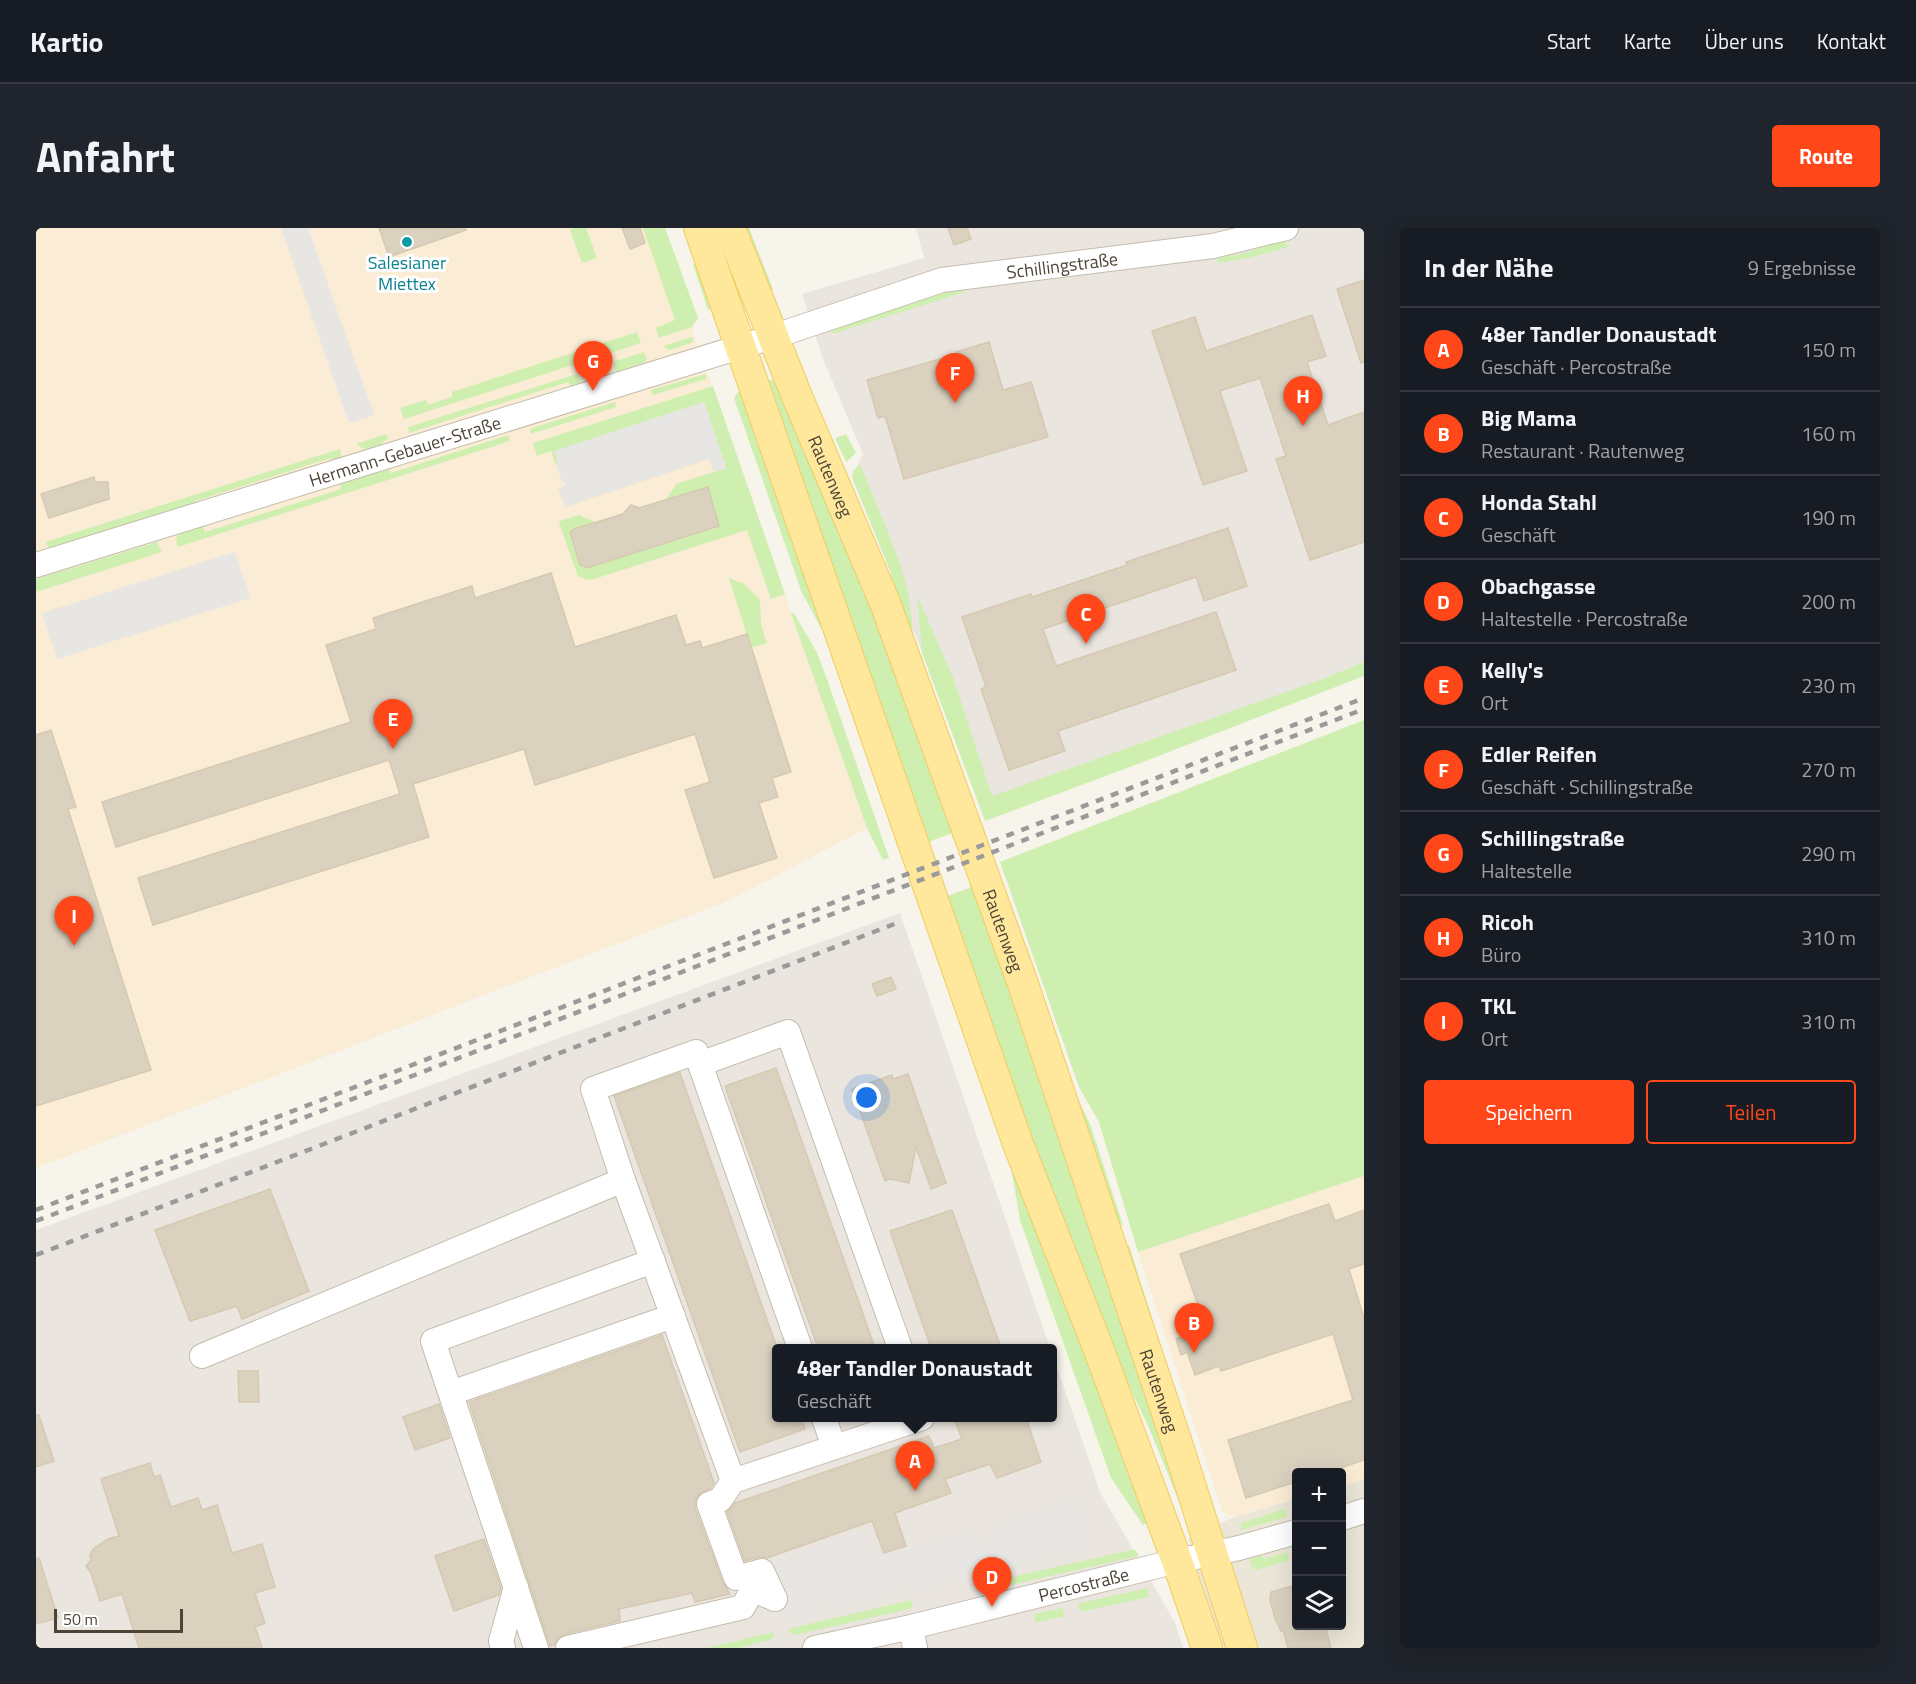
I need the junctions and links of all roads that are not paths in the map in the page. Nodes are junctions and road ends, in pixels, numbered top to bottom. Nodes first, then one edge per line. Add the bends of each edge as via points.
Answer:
1 (699, 228) edge
2 (730, 228) edge
3 (1286, 228) edge
4 (772, 337) junction
5 (740, 346) junction
6 (36, 566) edge
7 (700, 1064) junction
8 (623, 1180) junction
9 (653, 1261) junction
10 (673, 1316) junction
11 (799, 1344) edge
12 (899, 1344) edge
13 (202, 1356) dead end
14 (451, 1393) junction
15 (825, 1422) edge
16 (910, 1422) edge
17 (834, 1447) junction
18 (733, 1481) junction
19 (1364, 1511) edge
20 (1346, 1516) edge
21 (1292, 1533) edge
22 (1211, 1553) junction
23 (1177, 1561) junction
24 (516, 1587) junction
25 (913, 1638) edge
26 (503, 1648) edge
27 (536, 1648) edge
28 (568, 1648) edge
29 (815, 1648) edge
30 (1207, 1648) edge
31 (1242, 1648) edge

1 - 5 main road
2 - 4 main road, Rautenweg
3 - 4 street, Schillingstraße via 1213,246 942,280
4 - 5 street, Hermann-Gebauer-Straße
4 - 22 main road, Rautenweg via 885,603 1023,984
5 - 6 street, Hermann-Gebauer-Straße
5 - 23 main road via 1018,1144
7 - 8 street via 696,1052 593,1089
7 - 11 street
7 - 12 street via 788,1032
8 - 9 street
8 - 13 street
9 - 10 street
9 - 14 street via 433,1341
10 - 14 street
10 - 18 street
14 - 24 street
15 - 17 street
16 - 17 street
17 - 18 street
18 - 28 street via 720,1500 709,1504 736,1578 762,1571 775,1599 758,1592 750,1594 743,1607
19 - 20 street
21 - 22 street, Percostraße
22 - 23 street, Percostraße
22 - 31 main road, Rautenweg
23 - 25 street, Percostraße
23 - 30 main road
24 - 26 street via 501,1641
24 - 27 street
25 - 29 street, Percostraße

